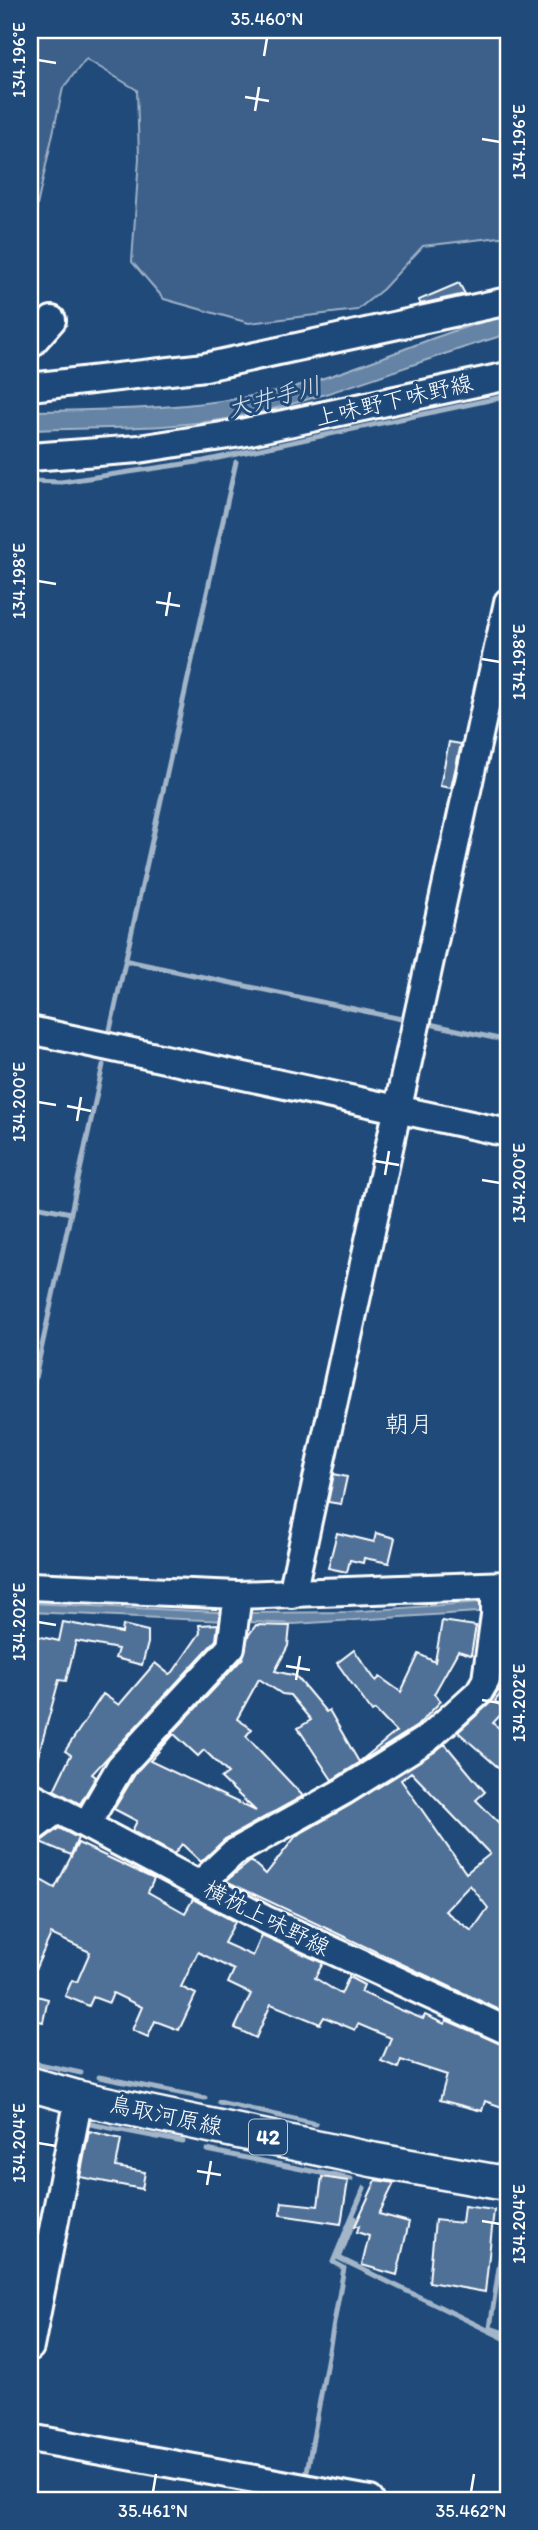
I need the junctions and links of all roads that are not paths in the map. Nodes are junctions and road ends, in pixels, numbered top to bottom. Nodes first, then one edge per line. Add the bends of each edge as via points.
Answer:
1 (508, 301) edge
2 (52, 320) dead end
3 (30, 345) edge
4 (508, 376) edge
5 (30, 387) edge
6 (30, 457) edge
7 (508, 602) edge
8 (30, 1030) edge
9 (397, 1108) junction
10 (508, 1133) edge
11 (502, 1585) edge
12 (30, 1586) edge
13 (292, 1594) junction
14 (239, 1595) junction
15 (30, 1795) edge
16 (58, 1809) junction
17 (87, 1824) junction
18 (30, 1829) edge
19 (200, 1884) junction
20 (508, 2031) edge
21 (30, 2084) edge
22 (79, 2098) junction
23 (508, 2184) edge
24 (30, 2347) edge
25 (30, 2438) edge
26 (370, 2500) edge

1 - 5 street via 205,367
2 - 3 street
4 - 6 street, 上味野下味野線 via 241,433 139,449
7 - 9 street
8 - 9 street
9 - 10 street
9 - 13 street
11 - 13 street
11 - 19 street via 480,1692 427,1739 233,1853
12 - 14 street
13 - 14 street
14 - 17 street via 231,1647 120,1767
15 - 16 street, 横枕上味野線
16 - 17 street, 横枕上味野線
16 - 18 street
17 - 19 street, 横枕上味野線
19 - 20 street, 横枕上味野線
21 - 22 main road, 鳥取河原線 / 42
22 - 23 main road, 鳥取河原線 / 42
22 - 24 street
25 - 26 street

